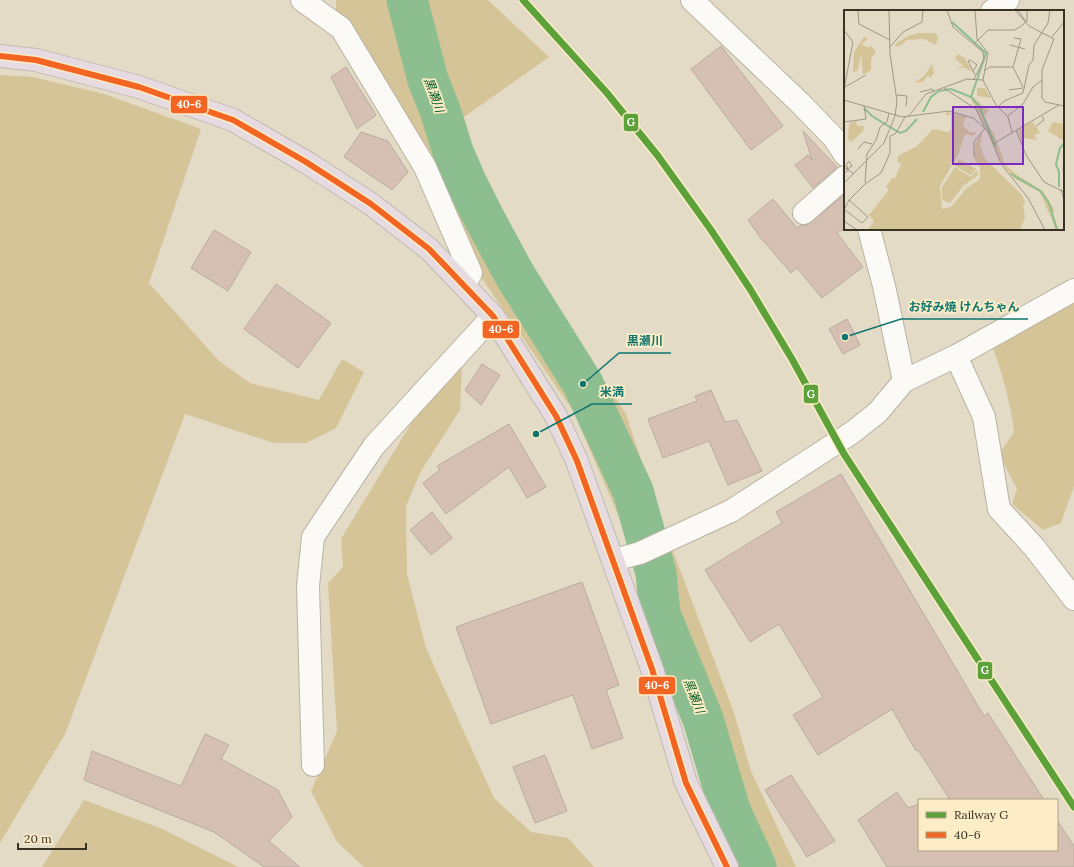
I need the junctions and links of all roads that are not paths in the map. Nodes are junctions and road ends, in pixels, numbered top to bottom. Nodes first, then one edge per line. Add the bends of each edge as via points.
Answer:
1 (302, 0) edge
2 (692, 0) edge
3 (1008, 0) edge
4 (993, 10) edge
5 (0, 56) edge
6 (841, 139) edge
7 (844, 178) edge
8 (804, 213) dead end
9 (869, 230) edge
10 (464, 285) junction
11 (1074, 290) edge
12 (494, 316) junction
13 (956, 356) junction
14 (904, 381) junction
15 (614, 560) junction
16 (1074, 599) edge
17 (313, 765) dead end
18 (727, 867) edge

1 - 10 street via 342,28 425,167 471,273
2 - 6 street
3 - 4 street
5 - 10 highway via 36,60 139,86 233,120 306,162 371,204 429,249
7 - 8 street
9 - 14 street
10 - 12 highway
11 - 13 street
12 - 15 highway via 556,416 577,461
12 - 17 street via 374,446 313,537 308,586
13 - 14 street
13 - 16 street via 984,417 999,509 1034,546
14 - 15 street via 878,412 853,432 731,510 640,553
15 - 18 highway via 652,669 686,783

